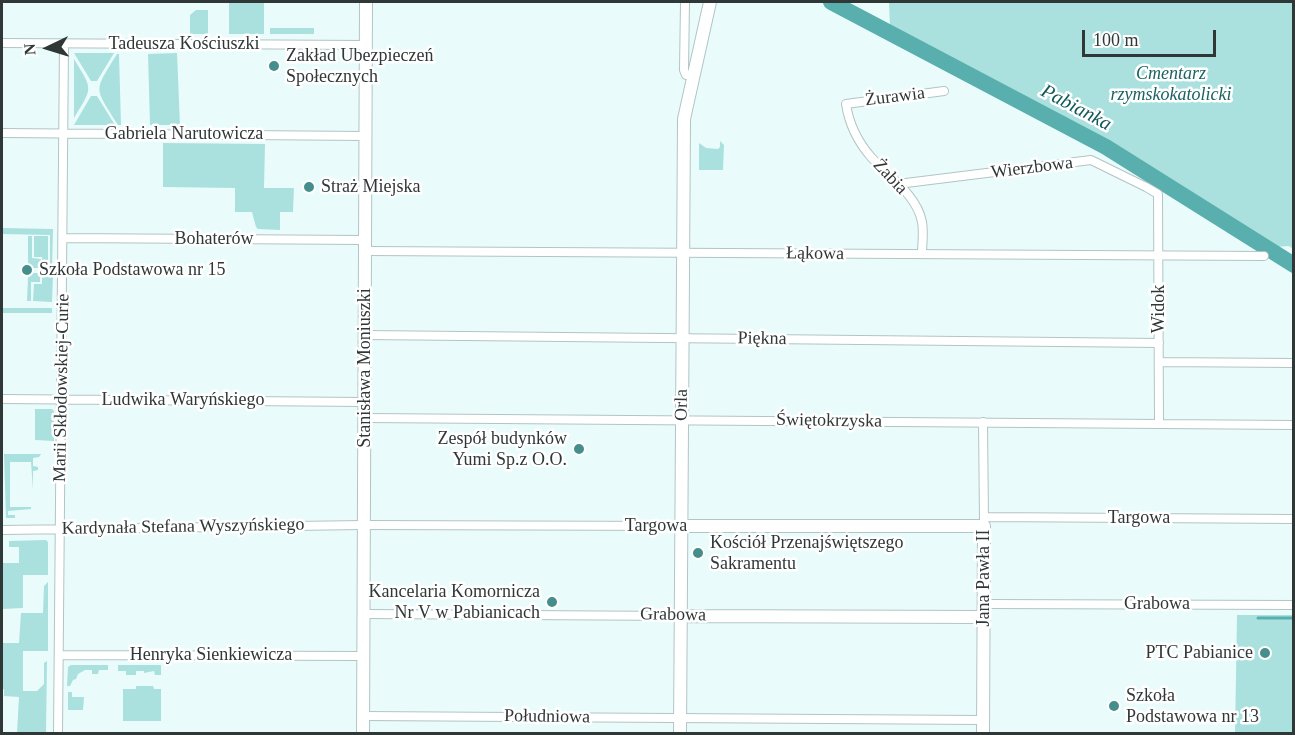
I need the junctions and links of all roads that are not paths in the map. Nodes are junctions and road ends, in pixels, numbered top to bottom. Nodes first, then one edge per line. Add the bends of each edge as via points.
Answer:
1 (366, 2) edge
2 (685, 2) edge
3 (710, 2) edge
4 (2, 43) edge
5 (64, 43) junction
6 (366, 45) junction
7 (693, 77) junction
8 (944, 91) dead end
9 (846, 104) joint
10 (2, 133) edge
11 (64, 134) junction
12 (366, 136) junction
13 (897, 184) junction
14 (1158, 194) joint
15 (63, 238) junction
16 (365, 246) junction
17 (683, 252) junction
18 (922, 254) junction
19 (1159, 256) junction
20 (1264, 256) dead end
21 (366, 335) junction
22 (684, 338) junction
23 (1159, 343) junction
24 (1159, 362) junction
25 (1293, 363) edge
26 (2, 399) edge
27 (61, 399) junction
28 (365, 402) junction
29 (365, 418) junction
30 (682, 419) junction
31 (983, 422) junction
32 (1159, 424) junction
33 (1293, 425) edge
34 (1293, 519) edge
35 (984, 522) junction
36 (364, 525) junction
37 (682, 526) junction
38 (61, 529) junction
39 (2, 530) edge
40 (1293, 605) edge
41 (984, 610) junction
42 (363, 614) junction
43 (681, 615) junction
44 (59, 656) junction
45 (363, 656) junction
46 (363, 716) junction
47 (680, 718) junction
48 (983, 720) junction
49 (58, 734) edge
50 (363, 734) edge
51 (680, 734) edge
52 (983, 734) edge

1 - 6 street, Stanisława Moniuszki
2 - 7 street via 684,70
3 - 7 street, Orla
4 - 5 street, Tadeusza Kościuszki
5 - 6 street, Tadeusza Kościuszki
5 - 11 street, Marii Skłodowskiej-Curie
6 - 12 street, Stanisława Moniuszki
7 - 17 street, Orla via 684,119
8 - 9 street, Żurawia
9 - 13 street, Żabia via 859,140
10 - 11 street, Gabriela Narutowicza
11 - 12 street, Gabriela Narutowicza
11 - 15 street, Marii Skłodowskiej-Curie
12 - 16 street, Stanisława Moniuszki
13 - 14 street, Wierzbowa via 1092,160
13 - 18 street, Żabia via 914,203 922,221
14 - 19 street, Widok
15 - 16 street, Bohaterów
15 - 27 street, Marii Skłodowskiej-Curie
16 - 17 street, Łąkowa
16 - 21 street, Stanisława Moniuszki
17 - 18 street, Łąkowa
17 - 22 street, Orla
18 - 19 street, Łąkowa
19 - 20 street, Łąkowa
19 - 23 street, Widok
21 - 22 street, Piękna
21 - 28 street, Stanisława Moniuszki
22 - 23 street, Piękna
22 - 30 street, Orla
23 - 24 street, Widok
24 - 25 street
24 - 32 street, Widok
26 - 27 street, Ludwika Waryńskiego
27 - 28 street, Ludwika Waryńskiego
27 - 38 street, Marii Skłodowskiej-Curie
28 - 29 street, Stanisława Moniuszki
29 - 30 street, Świętokrzyska
29 - 36 street, Stanisława Moniuszki
30 - 31 street, Świętokrzyska
30 - 37 street, Orla
31 - 32 street, Świętokrzyska
31 - 35 street, Jana Pawła II
32 - 33 street, Świętokrzyska
34 - 35 street, Targowa
35 - 37 street, Targowa
35 - 41 street, Jana Pawła II
36 - 37 street, Targowa
36 - 38 street, Kardynała Stefana Wyszyńskiego
36 - 42 street, Stanisława Moniuszki
37 - 43 street, Orla
38 - 39 street, Kardynała Stefana Wyszyńskiego
38 - 44 street, Marii Skłodowskiej-Curie
40 - 41 street, Grabowa
41 - 43 street, Grabowa
41 - 48 street, Jana Pawła II
42 - 43 street, Grabowa
42 - 45 street, Stanisława Moniuszki
43 - 47 street, Orla
44 - 45 street, Henryka Sienkiewicza
44 - 49 street, Marii Skłodowskiej-Curie
45 - 46 street, Stanisława Moniuszki
46 - 47 street, Południowa
46 - 50 street, Stanisława Moniuszki
47 - 48 street, Południowa
47 - 51 street, Orla
48 - 52 street, Jana Pawła II

